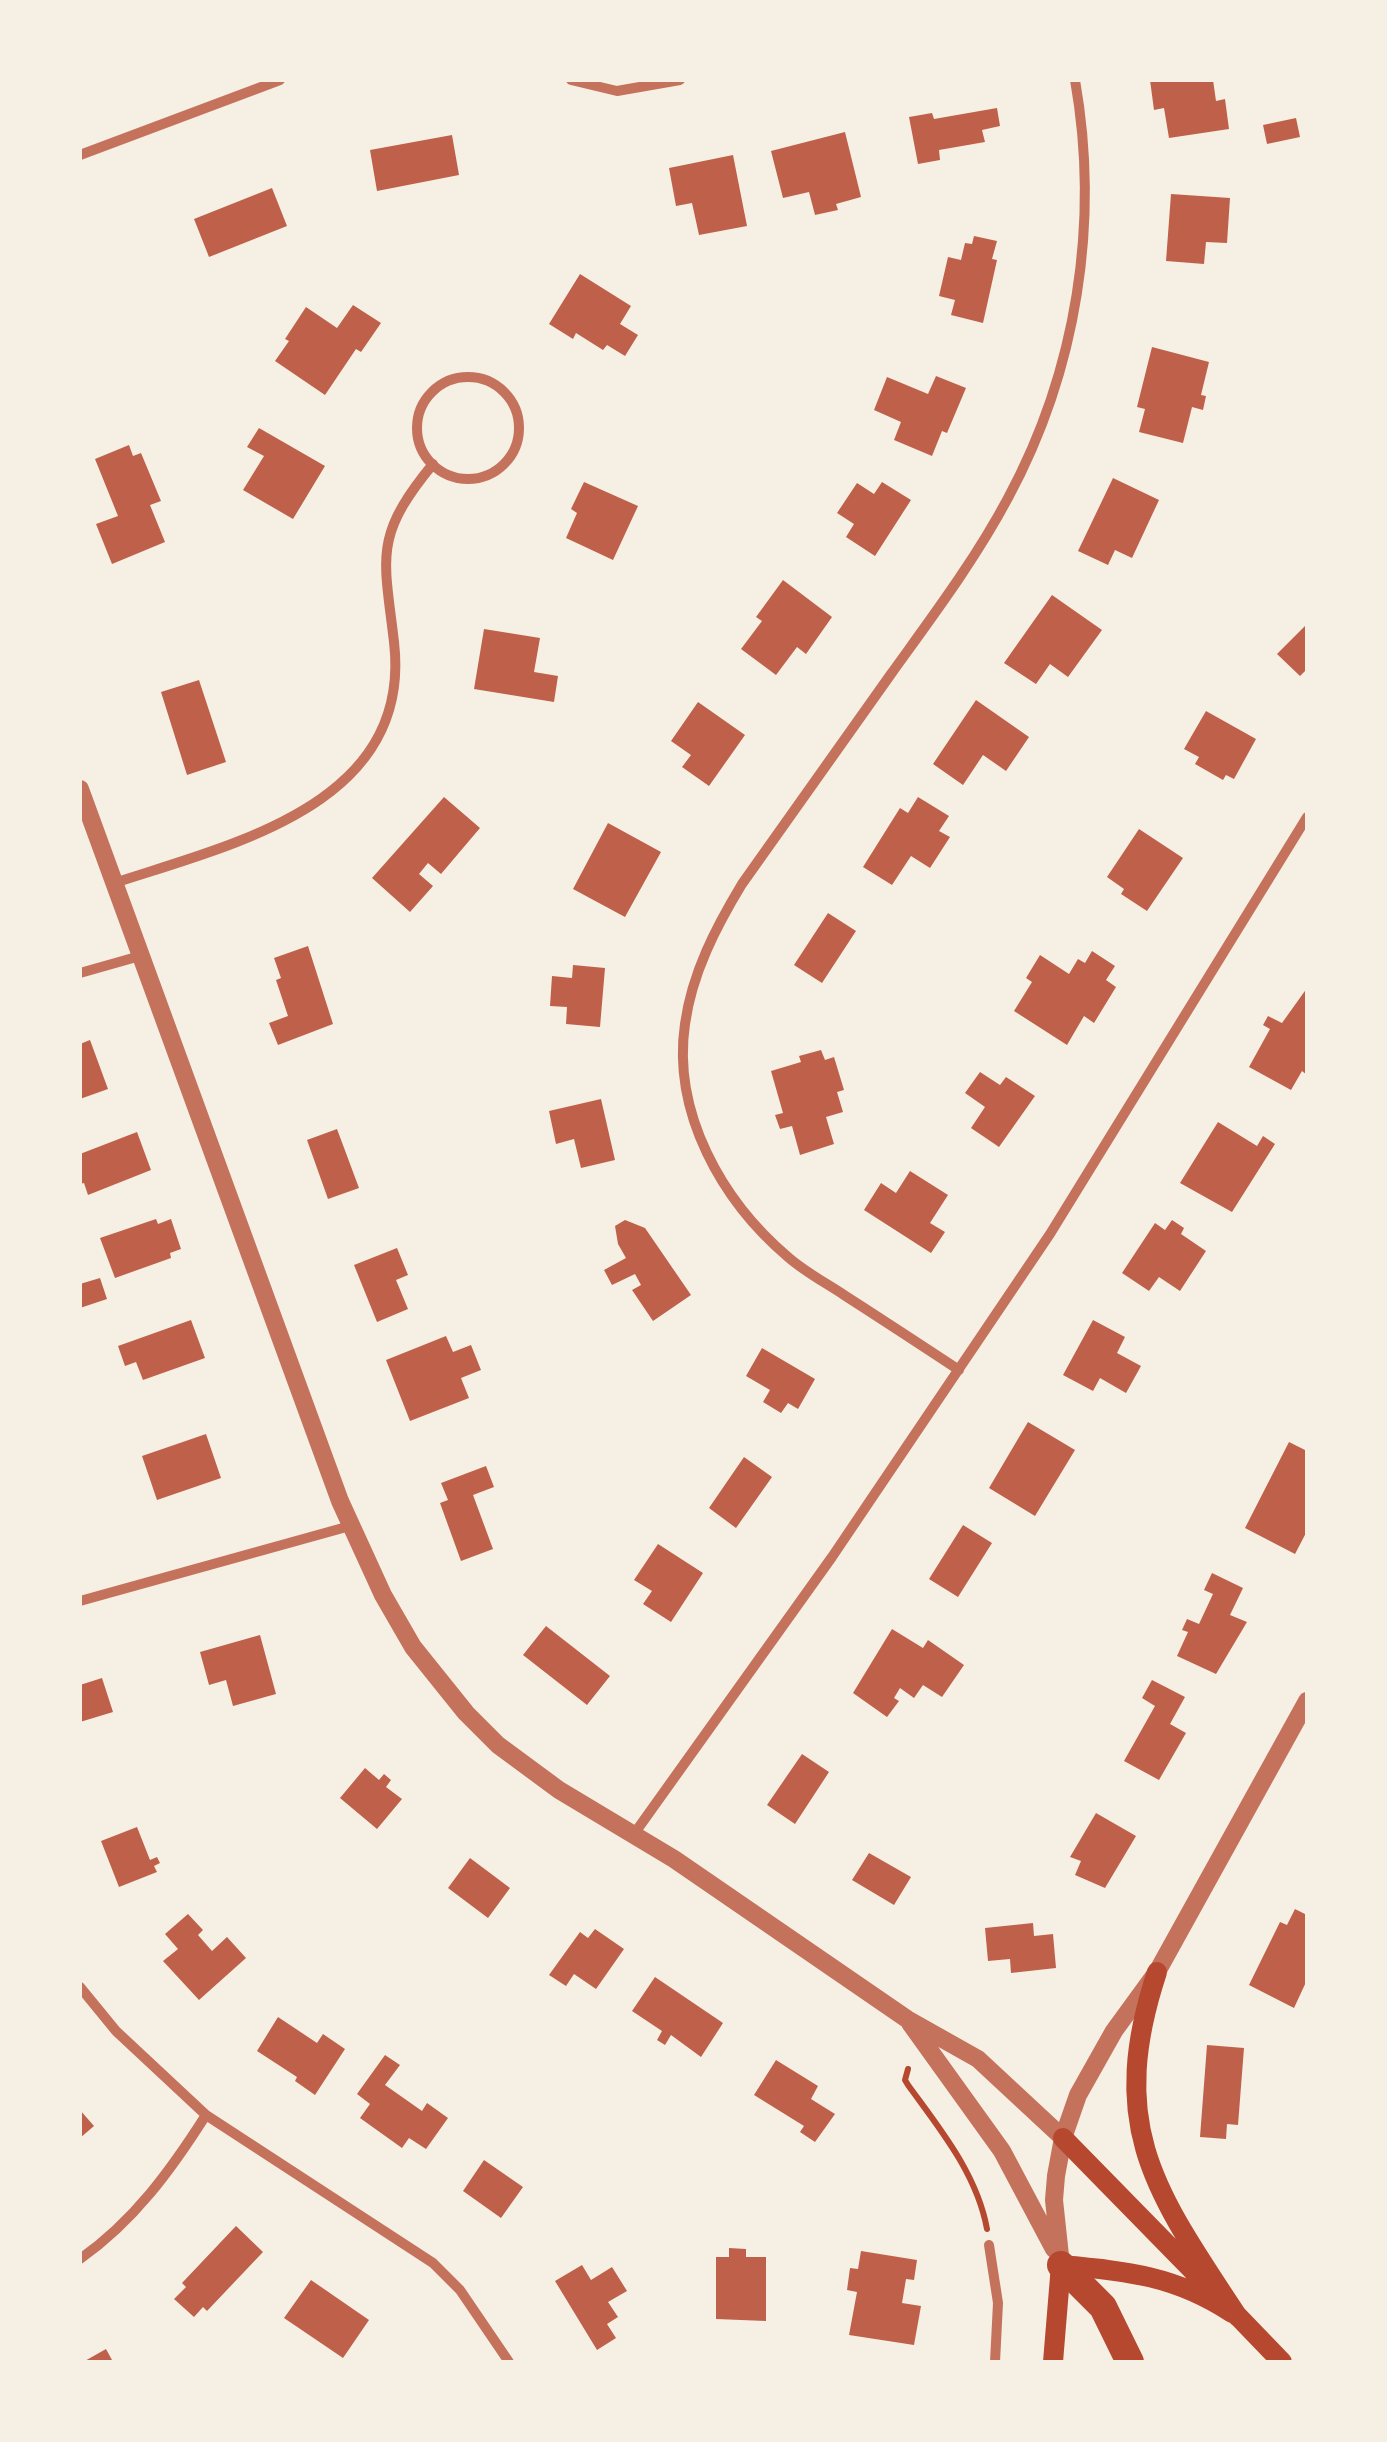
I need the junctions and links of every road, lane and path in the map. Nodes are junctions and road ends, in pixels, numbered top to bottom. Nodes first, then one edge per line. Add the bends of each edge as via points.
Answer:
1 (280, 80) edge
2 (570, 80) edge
3 (680, 80) edge
4 (1075, 80) edge
5 (80, 155) edge
6 (433, 464) junction
7 (80, 789) edge
8 (1307, 817) edge
9 (114, 882) junction
10 (140, 956) junction
11 (80, 973) edge
12 (959, 1370) junction
13 (350, 1526) junction
14 (80, 1601) edge
15 (1307, 1701) edge
16 (634, 1834) junction
17 (1157, 1972) junction
18 (80, 1987) edge
19 (907, 2018) junction
20 (908, 2069) dead end
21 (206, 2115) junction
22 (1063, 2138) junction
23 (989, 2244) joint
24 (80, 2259) edge
25 (1061, 2265) junction
26 (1238, 2317) junction
27 (509, 2362) edge
28 (996, 2362) edge
29 (1053, 2362) edge
30 (1130, 2362) edge
31 (1282, 2362) edge

1 - 5 street
2 - 3 street via 616,91
4 - 12 street via 1086,155 1085,236 1043,425 964,570 721,918 685,1024 687,1099 698,1133 760,1232 791,1260
6 - 6 street via 448,475 479,478 510,458 520,428 502,389 461,377 434,390 417,433
6 - 9 street via 398,511 389,536 393,694 374,744 356,769 286,820
7 - 9 street
8 - 12 street via 1081,1186
9 - 10 street
10 - 11 street
10 - 13 street
12 - 16 street
13 - 14 street
13 - 16 street via 402,1630 466,1713 536,1775
15 - 17 street
16 - 19 street
17 - 22 street via 1088,2076
17 - 26 main road via 1139,2048 1136,2102 1143,2151 1176,2219
18 - 21 street via 116,2031
19 - 22 street via 996,2073
19 - 25 street via 1002,2151
20 - 23 path via 908,2085 974,2188
21 - 24 street via 127,2222
21 - 27 street via 433,2263
22 - 25 street via 1054,2200
22 - 26 main road
23 - 28 street via 998,2303
25 - 26 main road via 1170,2281
25 - 29 main road
25 - 30 highway via 1103,2307
26 - 31 main road

